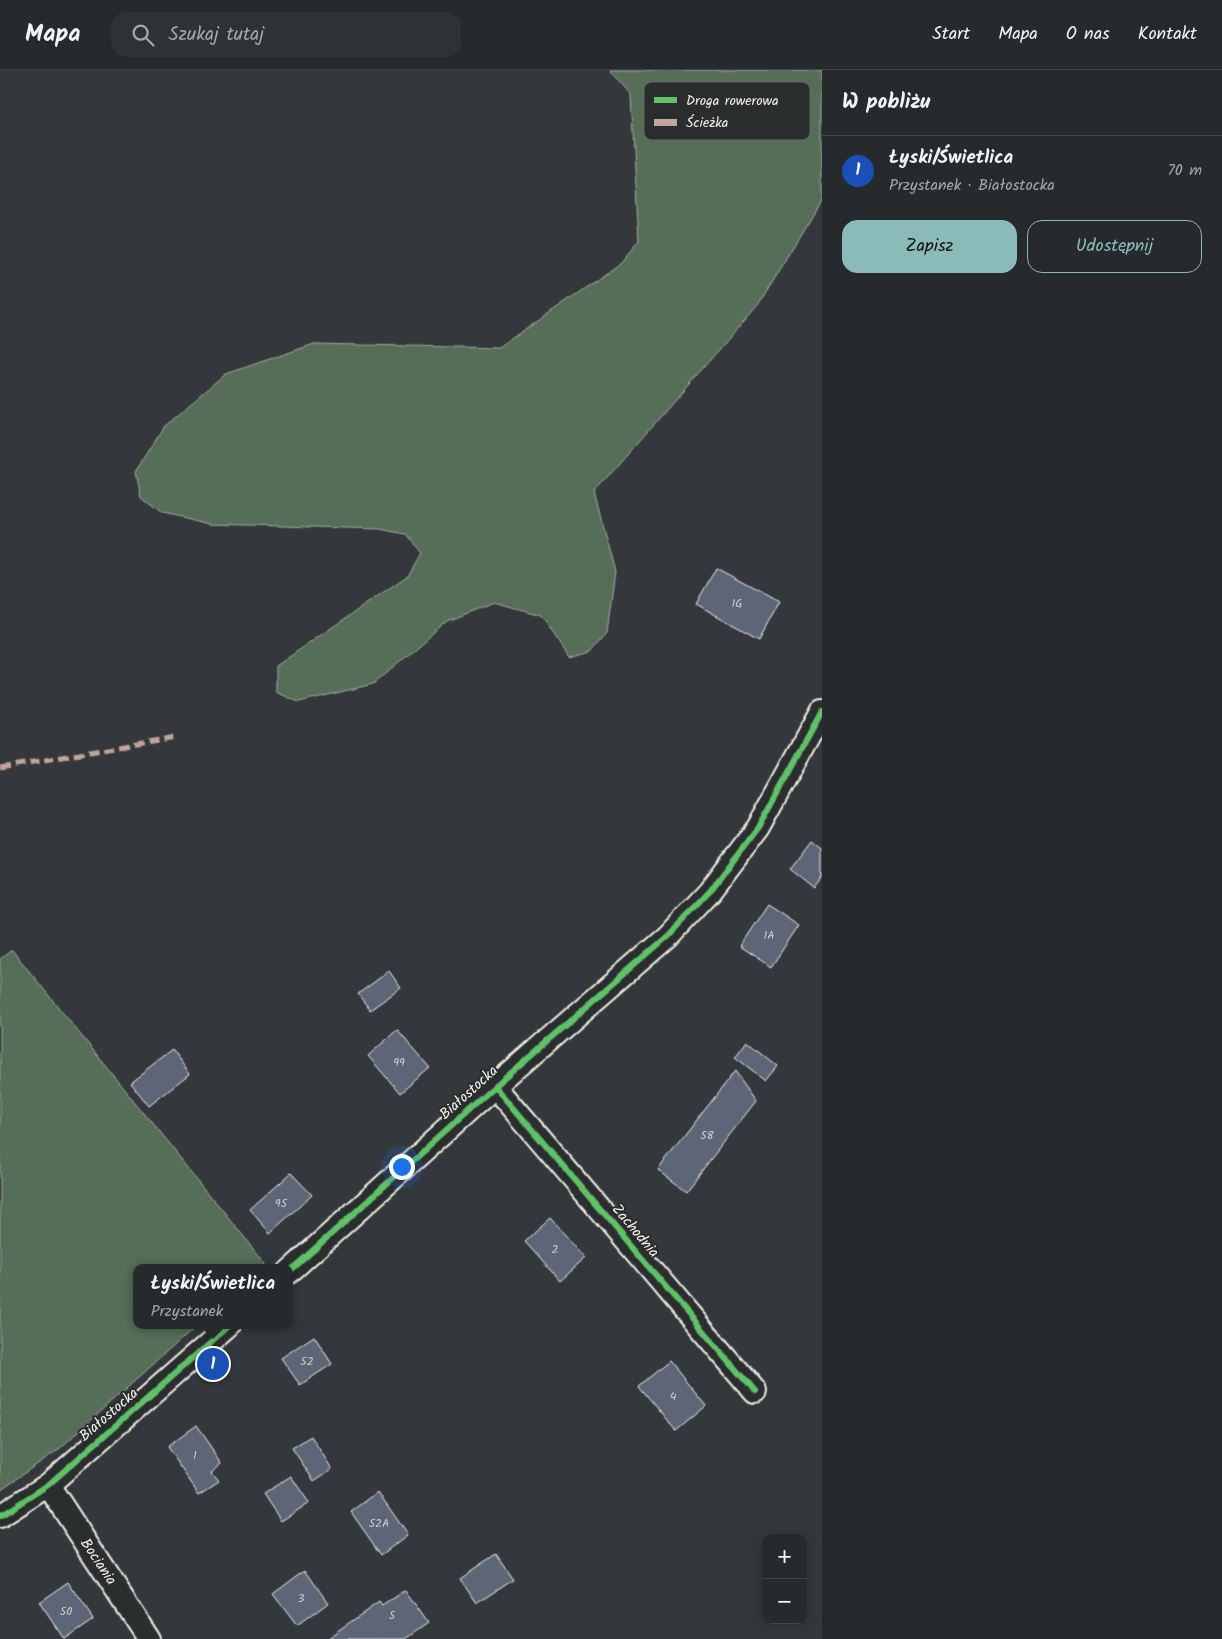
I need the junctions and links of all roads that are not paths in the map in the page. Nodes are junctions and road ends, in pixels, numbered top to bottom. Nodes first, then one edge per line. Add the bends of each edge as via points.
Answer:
1 (822, 712) edge
2 (495, 1086) junction
3 (293, 1268) edge
4 (225, 1329) edge
5 (755, 1392) dead end
6 (48, 1485) junction
7 (0, 1516) edge
8 (149, 1639) edge

1 - 2 street, Białostocka via 758,828 710,891 668,936
2 - 3 street, Białostocka
2 - 5 street, Zachodnia
4 - 6 street, Białostocka
6 - 7 street, Białostocka
6 - 8 street, Bociania

